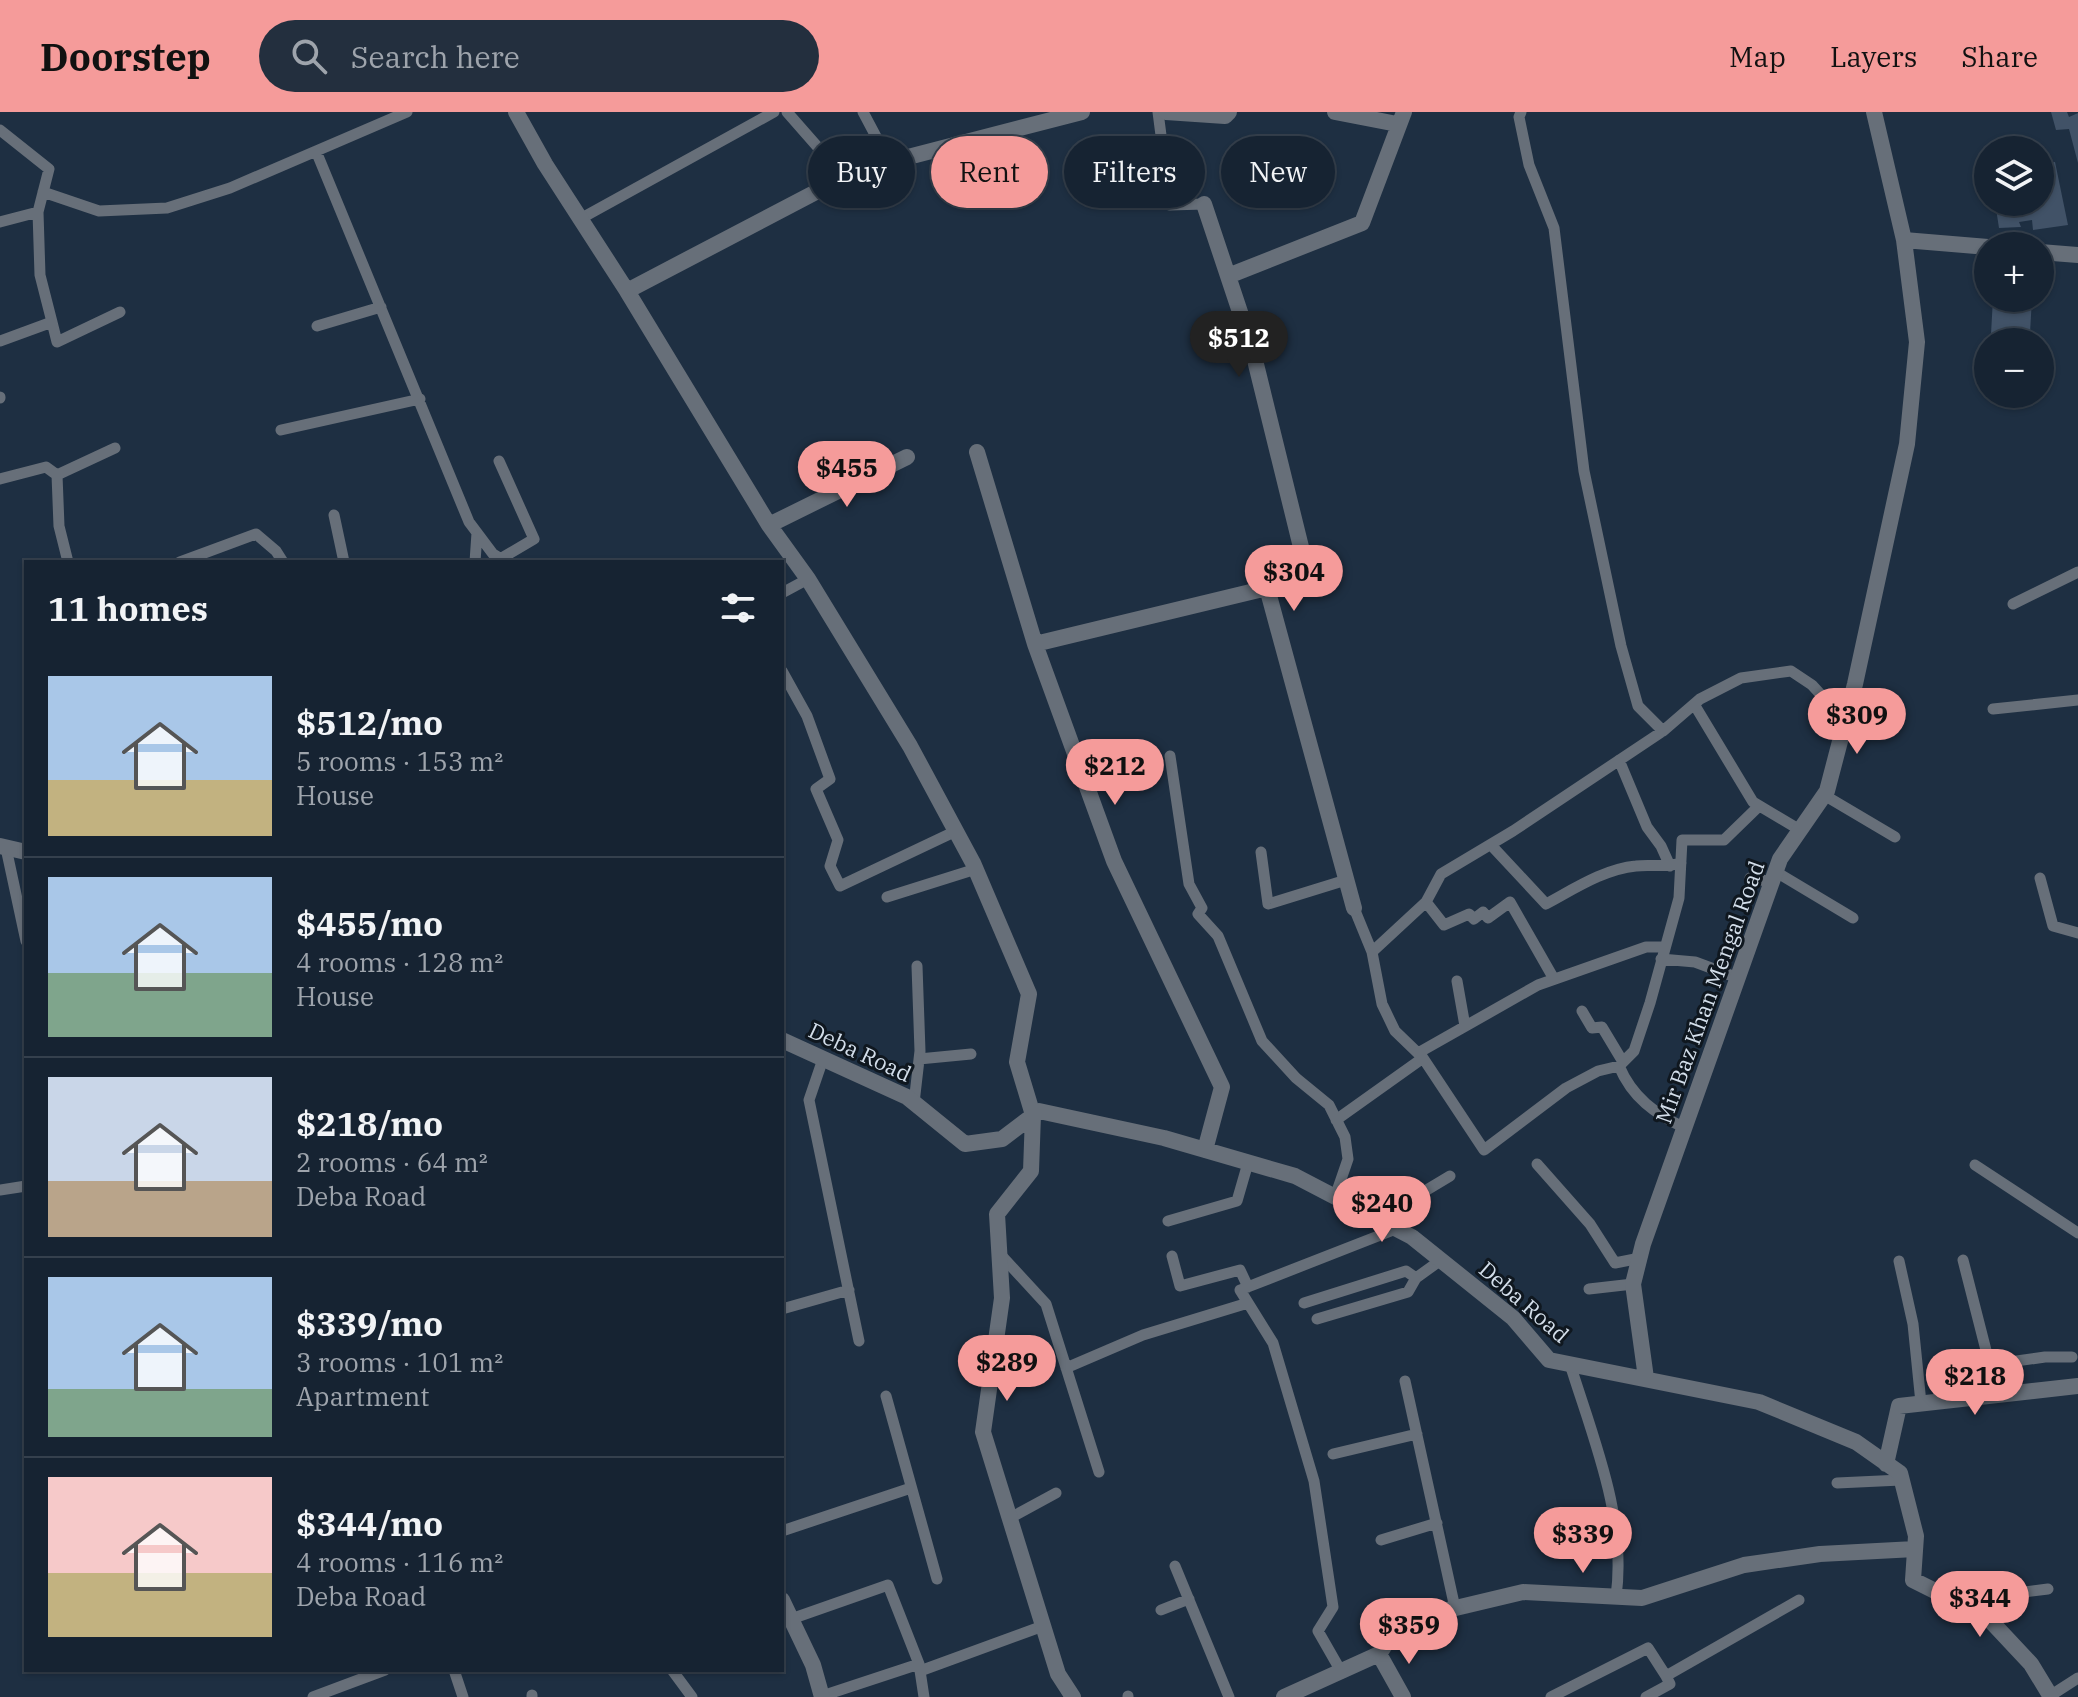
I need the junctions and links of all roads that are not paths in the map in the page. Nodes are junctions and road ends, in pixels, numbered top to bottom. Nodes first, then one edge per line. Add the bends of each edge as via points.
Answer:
1 (407, 112) edge
2 (516, 112) edge
3 (774, 112) edge
4 (787, 112) edge
5 (863, 112) edge
6 (1082, 112) edge
7 (1158, 112) edge
8 (1166, 112) edge
9 (1229, 112) edge
10 (1335, 112) edge
11 (1521, 112) edge
12 (1874, 112) edge
13 (1053, 115) edge
14 (1400, 118) edge
15 (0, 130) edge
16 (808, 136) edge
17 (876, 136) edge
18 (1161, 136) edge
19 (316, 151) junction
20 (915, 154) edge
21 (43, 192) junction
22 (808, 196) edge
23 (1205, 207) edge
24 (38, 212) junction
25 (580, 219) junction
26 (0, 222) edge
27 (1904, 240) junction
28 (1974, 246) edge
29 (2054, 253) edge
30 (2078, 255) edge
31 (1228, 276) junction
32 (627, 291) junction
33 (381, 307) junction
34 (120, 312) dead end
35 (52, 322) junction
36 (317, 326) dead end
37 (0, 341) edge
38 (420, 399) junction
39 (281, 430) dead end
40 (115, 448) dead end
41 (977, 452) dead end
42 (907, 457) dead end
43 (499, 461) dead end
44 (57, 475) junction
45 (0, 479) edge
46 (334, 515) dead end
47 (769, 525) junction
48 (477, 533) junction
49 (1301, 547) dead end
50 (68, 560) edge
51 (185, 560) edge
52 (282, 560) edge
53 (344, 560) edge
54 (475, 560) edge
55 (503, 560) edge
56 (2078, 572) edge
57 (808, 579) junction
58 (784, 592) edge
59 (2013, 604) dead end
60 (1035, 644) junction
61 (784, 675) edge
62 (2078, 700) edge
63 (1694, 704) junction
64 (1993, 709) dead end
65 (1845, 721) junction
66 (1663, 731) junction
67 (1170, 756) dead end
68 (1619, 760) junction
69 (1824, 795) junction
70 (1759, 806) junction
71 (1800, 830) junction
72 (956, 831) junction
73 (1895, 837) dead end
74 (1491, 845) junction
75 (3, 847) edge
76 (24, 852) edge
77 (1261, 852) dead end
78 (1675, 865) junction
79 (976, 869) junction
80 (1774, 877) junction
81 (1750, 878) dead end
82 (2040, 878) dead end
83 (1346, 880) junction
84 (887, 897) dead end
85 (1426, 902) junction
86 (1354, 908) joint
87 (1853, 918) dead end
88 (24, 933) edge
89 (2078, 933) edge
90 (1372, 952) junction
91 (1663, 953) junction
92 (917, 966) dead end
93 (1738, 978) junction
94 (1554, 979) junction
95 (1457, 981) dead end
96 (1582, 1011) dead end
97 (1465, 1026) junction
98 (784, 1041) edge
99 (971, 1054) dead end
100 (1420, 1055) junction
101 (823, 1059) junction
102 (919, 1059) junction
103 (1621, 1064) junction
104 (914, 1103) junction
105 (1033, 1115) junction
106 (1336, 1120) junction
107 (1685, 1128) junction
108 (1205, 1150) junction
109 (1248, 1163) junction
110 (1537, 1164) dead end
111 (1975, 1165) dead end
112 (1450, 1176) dead end
113 (24, 1186) edge
114 (0, 1190) edge
115 (1335, 1197) junction
116 (1168, 1221) dead end
117 (1396, 1229) junction
118 (2078, 1233) edge
119 (999, 1253) junction
120 (1172, 1256) dead end
121 (1640, 1258) junction
122 (1441, 1260) junction
123 (1963, 1260) dead end
124 (1899, 1261) dead end
125 (1416, 1278) junction
126 (1633, 1284) junction
127 (1248, 1287) junction
128 (1589, 1289) dead end
129 (849, 1290) junction
130 (1248, 1303) junction
131 (1304, 1303) dead end
132 (784, 1308) edge
133 (1317, 1319) dead end
134 (859, 1341) dead end
135 (2072, 1357) dead end
136 (1988, 1362) junction
137 (1570, 1364) junction
138 (1956, 1366) dead end
139 (1066, 1368) junction
140 (1646, 1378) junction
141 (1405, 1381) dead end
142 (2078, 1386) edge
143 (1993, 1395) junction
144 (886, 1396) dead end
145 (1921, 1403) junction
146 (1417, 1434) junction
147 (1333, 1454) dead end
148 (1886, 1464) junction
149 (1099, 1472) dead end
150 (1901, 1480) junction
151 (1837, 1483) dead end
152 (911, 1488) junction
153 (1056, 1493) dead end
154 (1010, 1518) junction
155 (1437, 1523) junction
156 (784, 1530) edge
157 (1381, 1540) dead end
158 (1915, 1549) junction
159 (1175, 1566) dead end
160 (937, 1579) dead end
161 (2048, 1589) dead end
162 (1616, 1597) junction
163 (1189, 1599) junction
164 (1799, 1600) dead end
165 (784, 1604) edge
166 (1455, 1608) junction
167 (1161, 1610) dead end
168 (1977, 1612) junction
169 (791, 1619) junction
170 (1043, 1626) junction
171 (1379, 1654) junction
172 (919, 1668) junction
173 (380, 1672) edge
174 (455, 1672) edge
175 (673, 1672) edge
176 (1342, 1673) junction
177 (1666, 1676) junction
178 (2078, 1678) edge
179 (822, 1696) edge
180 (2050, 1696) edge
181 (313, 1697) edge
182 (463, 1697) edge
183 (692, 1697) edge
184 (924, 1697) edge
185 (1073, 1697) edge
186 (1229, 1697) edge
187 (1284, 1697) edge
188 (1403, 1697) edge
189 (1551, 1697) edge
190 (1646, 1697) edge

1 - 19 lane
2 - 25 street
3 - 25 lane
4 - 16 lane
5 - 17 lane
6 - 13 street
7 - 18 lane
8 - 9 street
10 - 14 street
11 - 66 lane via 1529,165 1554,228 1584,471 1621,646 1638,706
12 - 27 street, Mir Baz Khan Mengal Road
13 - 20 street
14 - 31 street via 1362,223
15 - 21 lane via 49,169
19 - 21 lane via 167,208 99,211
19 - 33 lane
21 - 24 lane
22 - 32 street
23 - 31 street
24 - 26 lane
24 - 35 lane via 40,275
25 - 32 street
27 - 28 street
27 - 65 street, Mir Baz Khan Mengal Road via 1917,342 1907,444
29 - 30 street
31 - 49 street via 1252,348
32 - 47 street
33 - 36 lane
33 - 38 lane
34 - 35 lane via 57,342
35 - 37 lane
38 - 39 lane
38 - 48 lane
40 - 44 lane
41 - 60 street
42 - 47 street
43 - 55 lane via 534,539
44 - 45 lane via 46,467
44 - 50 lane via 59,526
46 - 53 lane
47 - 57 street
48 - 54 lane
48 - 55 lane
51 - 52 lane via 256,534
56 - 59 lane
57 - 58 lane
57 - 72 street
60 - 83 street via 1267,588
60 - 108 street via 1114,861 1222,1087
61 - 72 lane via 807,716 830,779 816,789 838,840 830,866 840,886
62 - 64 lane
63 - 65 lane via 1741,678 1791,671
63 - 66 lane
63 - 70 lane
65 - 69 street, Mir Baz Khan Mengal Road
66 - 68 lane
67 - 106 lane via 1189,884 1202,908 1198,914 1218,936 1262,1041 1329,1105
68 - 74 lane
68 - 78 lane via 1647,827
69 - 71 street, Mir Baz Khan Mengal Road
69 - 73 lane
70 - 71 lane
70 - 78 lane via 1724,840 1682,840
71 - 80 street, Mir Baz Khan Mengal Road
72 - 79 street
74 - 78 lane via 1546,904 1607,873
74 - 85 lane via 1441,874
75 - 76 street
75 - 88 lane
77 - 83 lane via 1268,904
78 - 91 lane via 1679,898
79 - 84 lane
79 - 105 street via 1029,994 1017,1062
80 - 81 lane
80 - 87 lane
80 - 93 street, Mir Baz Khan Mengal Road
82 - 89 lane via 2053,926
83 - 86 street
85 - 90 lane
85 - 94 lane via 1444,925 1469,914 1474,919 1483,912 1488,918 1510,902
86 - 90 lane
90 - 100 lane via 1382,1004 1395,1031
91 - 93 lane
91 - 94 lane via 1646,947
91 - 103 lane via 1634,1051
92 - 102 lane
93 - 107 street, Mir Baz Khan Mengal Road
94 - 97 lane
95 - 97 lane
96 - 103 lane via 1592,1028 1602,1027
97 - 100 lane
98 - 101 street, Deba Road
99 - 102 lane
100 - 103 lane via 1484,1150 1566,1088
100 - 106 lane
101 - 104 street, Deba Road
101 - 129 lane via 809,1100
102 - 104 lane
103 - 107 lane via 1627,1085 1657,1115
104 - 105 street, Deba Road via 965,1144 1002,1139
105 - 108 street, Deba Road via 1039,1111
105 - 119 street via 1031,1171 997,1214
106 - 115 lane via 1348,1159
107 - 121 street, Mir Baz Khan Mengal Road
108 - 109 street, Deba Road
109 - 115 street, Deba Road via 1295,1176
109 - 116 lane via 1237,1201
110 - 121 lane via 1590,1224 1615,1263
111 - 118 lane
112 - 117 lane via 1405,1203
113 - 114 lane
115 - 117 street, Deba Road
117 - 122 street, Deba Road
117 - 127 lane
119 - 139 lane via 1046,1304
119 - 154 street via 1002,1298 983,1432
120 - 127 lane via 1180,1286 1240,1270
121 - 126 street, Mir Baz Khan Mengal Road
122 - 125 lane
122 - 137 street, Deba Road via 1513,1318 1549,1360
123 - 136 lane
124 - 145 lane via 1913,1324
125 - 131 lane via 1406,1271
125 - 133 lane via 1408,1292
126 - 128 lane
126 - 140 street, Mir Baz Khan Mengal Road
127 - 130 lane via 1240,1290
129 - 132 lane
129 - 134 lane
130 - 139 lane via 1143,1335
130 - 176 lane via 1273,1343 1314,1481 1333,1607 1318,1631
135 - 136 lane
136 - 138 lane
136 - 143 lane
137 - 140 street, Deba Road
137 - 162 lane via 1610,1497 1620,1569
139 - 149 lane
140 - 148 street, Deba Road via 1759,1402 1856,1442
141 - 146 lane
142 - 143 street
143 - 145 street
144 - 152 lane
145 - 148 street via 1899,1406
146 - 147 lane
146 - 155 lane
148 - 150 street, Deba Road via 1900,1473
150 - 151 lane
150 - 158 street, Deba Road
152 - 156 lane
152 - 160 lane
153 - 154 lane
154 - 170 street
155 - 157 lane
155 - 166 lane
158 - 162 street via 1744,1565 1642,1598
158 - 168 street, Deba Road via 1913,1580
159 - 163 lane
161 - 168 lane via 1993,1596
162 - 166 street via 1523,1592
163 - 167 lane
163 - 186 lane
164 - 177 lane
165 - 169 street
166 - 171 street via 1401,1621
168 - 180 street, Deba Road via 2031,1664
169 - 172 lane via 888,1585
169 - 179 street
170 - 172 lane
170 - 185 street via 1058,1674
171 - 176 street
171 - 188 street
172 - 179 lane
172 - 184 lane
173 - 181 lane
174 - 182 lane
175 - 183 lane
176 - 187 street
177 - 189 lane via 1648,1648
177 - 190 lane via 1670,1684
178 - 180 lane

